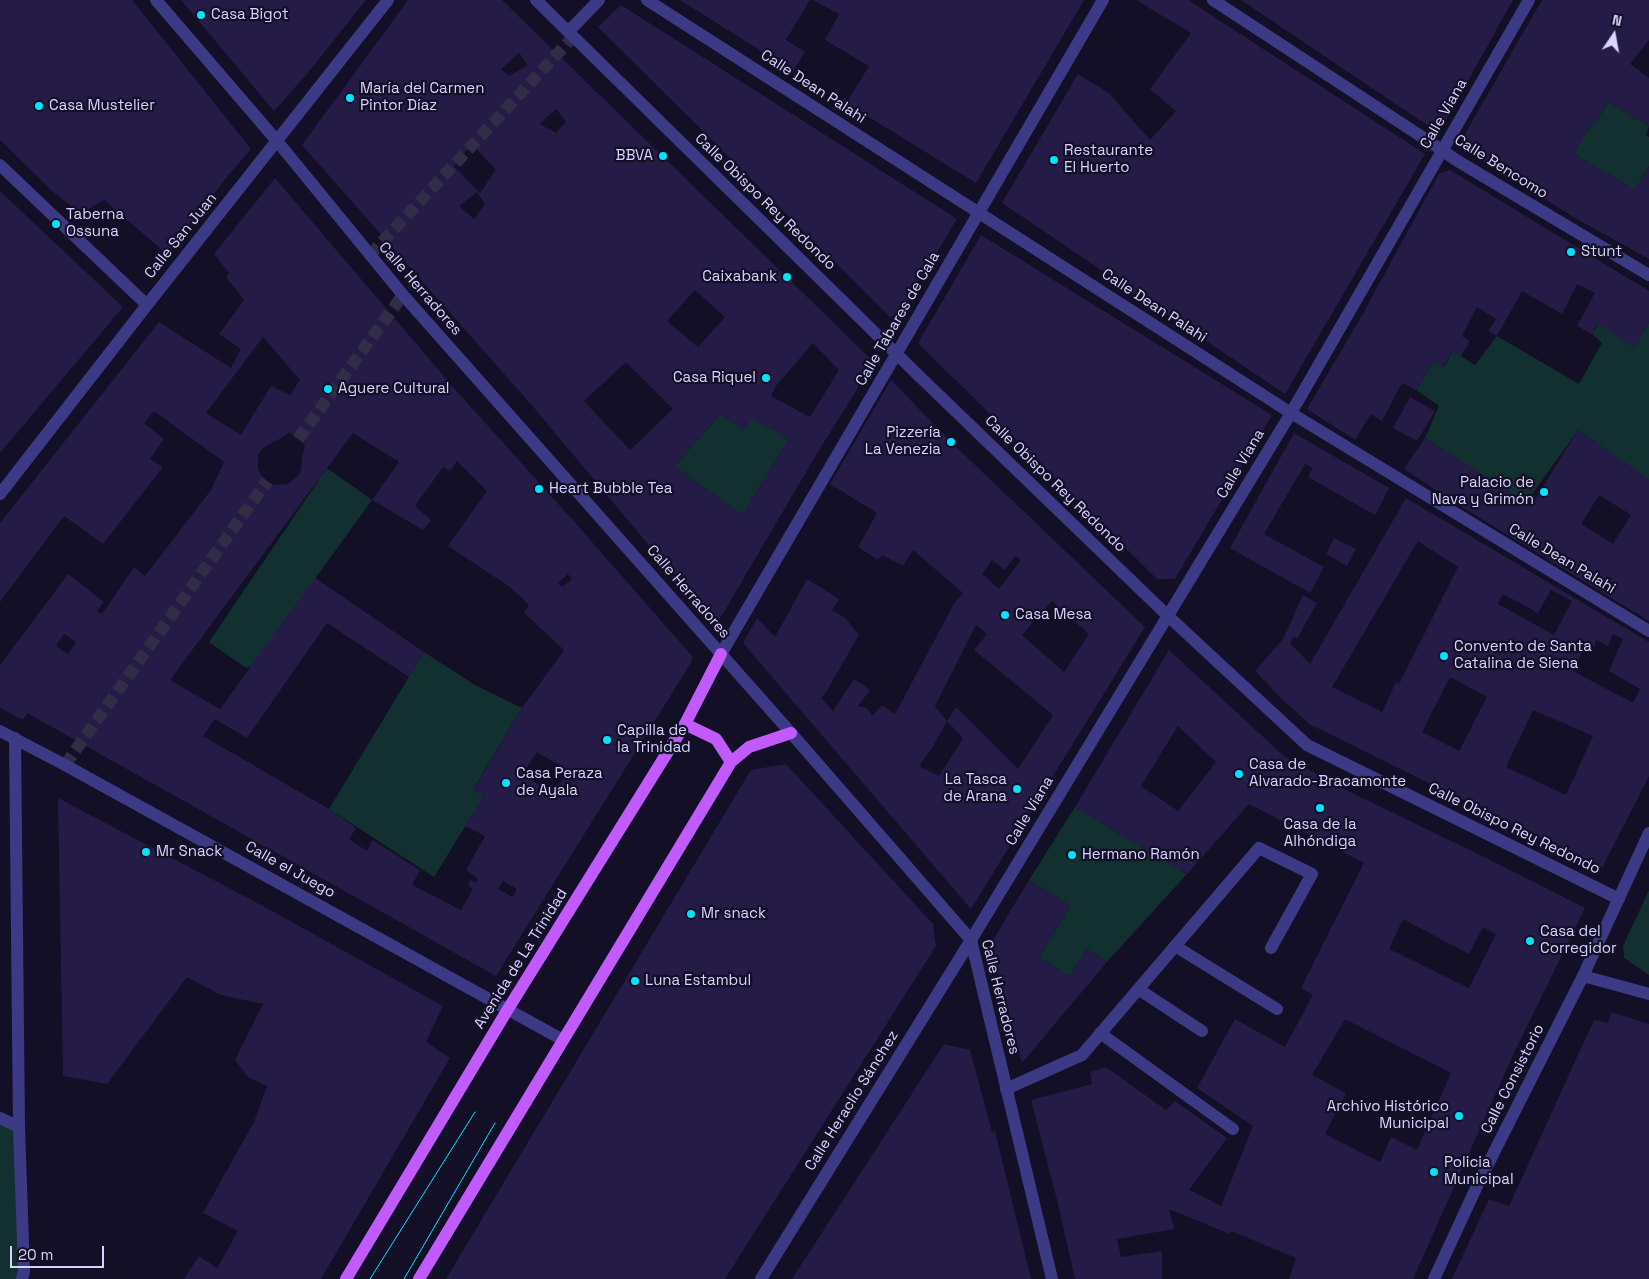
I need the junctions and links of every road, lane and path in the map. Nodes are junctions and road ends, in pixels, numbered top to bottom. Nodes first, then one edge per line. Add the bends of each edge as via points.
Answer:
1 (156, 0) edge
2 (388, 0) edge
3 (536, 0) edge
4 (599, 0) edge
5 (647, 0) edge
6 (1103, 0) edge
7 (1213, 0) edge
8 (1529, 0) edge
9 (568, 32) junction
10 (277, 141) junction
11 (1442, 150) junction
12 (0, 165) edge
13 (978, 213) junction
14 (1649, 275) edge
15 (147, 305) junction
16 (896, 353) junction
17 (1291, 413) junction
18 (0, 494) edge
19 (1168, 616) junction
20 (1649, 631) edge
21 (721, 654) junction
22 (685, 724) junction
23 (0, 730) edge
24 (791, 733) junction
25 (15, 738) junction
26 (731, 762) junction
27 (1649, 833) edge
28 (1619, 899) junction
29 (971, 940) junction
30 (1175, 946) junction
31 (1271, 948) dead end
32 (1584, 976) junction
33 (1138, 989) junction
34 (1649, 994) edge
35 (508, 1009) junction
36 (1277, 1009) dead end
37 (1202, 1031) dead end
38 (1100, 1033) junction
39 (563, 1040) junction
40 (1006, 1089) junction
41 (0, 1118) edge
42 (19, 1127) junction
43 (1233, 1129) dead end
44 (22, 1279) edge
45 (346, 1279) edge
46 (419, 1279) edge
47 (761, 1279) edge
48 (1052, 1279) edge
49 (1434, 1279) edge

1 - 10 street, Calle Herradores
2 - 10 street, Calle San Juan
3 - 9 street, Calle Obispo Rey Redondo
4 - 9 street
5 - 13 street, Calle Dean Palahi
6 - 13 street, Calle Tabares de Cala
7 - 11 street, Calle Bencomo
8 - 11 street, Calle Viana
9 - 16 street, Calle Obispo Rey Redondo
10 - 15 street, Calle San Juan
10 - 21 street, Calle Herradores via 404,295
11 - 14 street, Calle Bencomo
11 - 17 street, Calle Viana
12 - 15 street
13 - 16 street, Calle Tabares de Cala
13 - 17 street, Calle Dean Palahi
15 - 18 street, Calle San Juan
16 - 19 street, Calle Obispo Rey Redondo
16 - 21 street, Calle Tabares de Cala
17 - 19 street, Calle Viana
17 - 20 street, Calle Dean Palahi
19 - 28 street, Calle Obispo Rey Redondo via 1307,744
19 - 29 street, Calle Viana
21 - 22 main road, Avenida de La Trinidad
21 - 24 street, Calle Herradores
22 - 26 main road via 716,739
22 - 35 main road, Avenida de La Trinidad
23 - 25 street, Calle el Juego
24 - 26 main road via 749,747
24 - 29 street, Calle Herradores
25 - 35 street, Calle el Juego
25 - 42 street
26 - 39 main road
27 - 28 street, Calle Consistorio
28 - 32 street, Calle Consistorio
29 - 40 street, Calle Herradores
29 - 47 street, Calle Heraclio Sánchez
30 - 31 street via 1259,848 1312,874
30 - 33 street
30 - 36 street
32 - 34 street
32 - 49 street, Calle Consistorio via 1477,1186
33 - 37 street
33 - 38 street
35 - 39 street, Calle el Juego
35 - 45 main road, Avenida de La Trinidad
38 - 40 street via 1082,1055
38 - 43 street
39 - 46 main road
40 - 48 street, Calle Herradores
41 - 42 street
42 - 44 street

